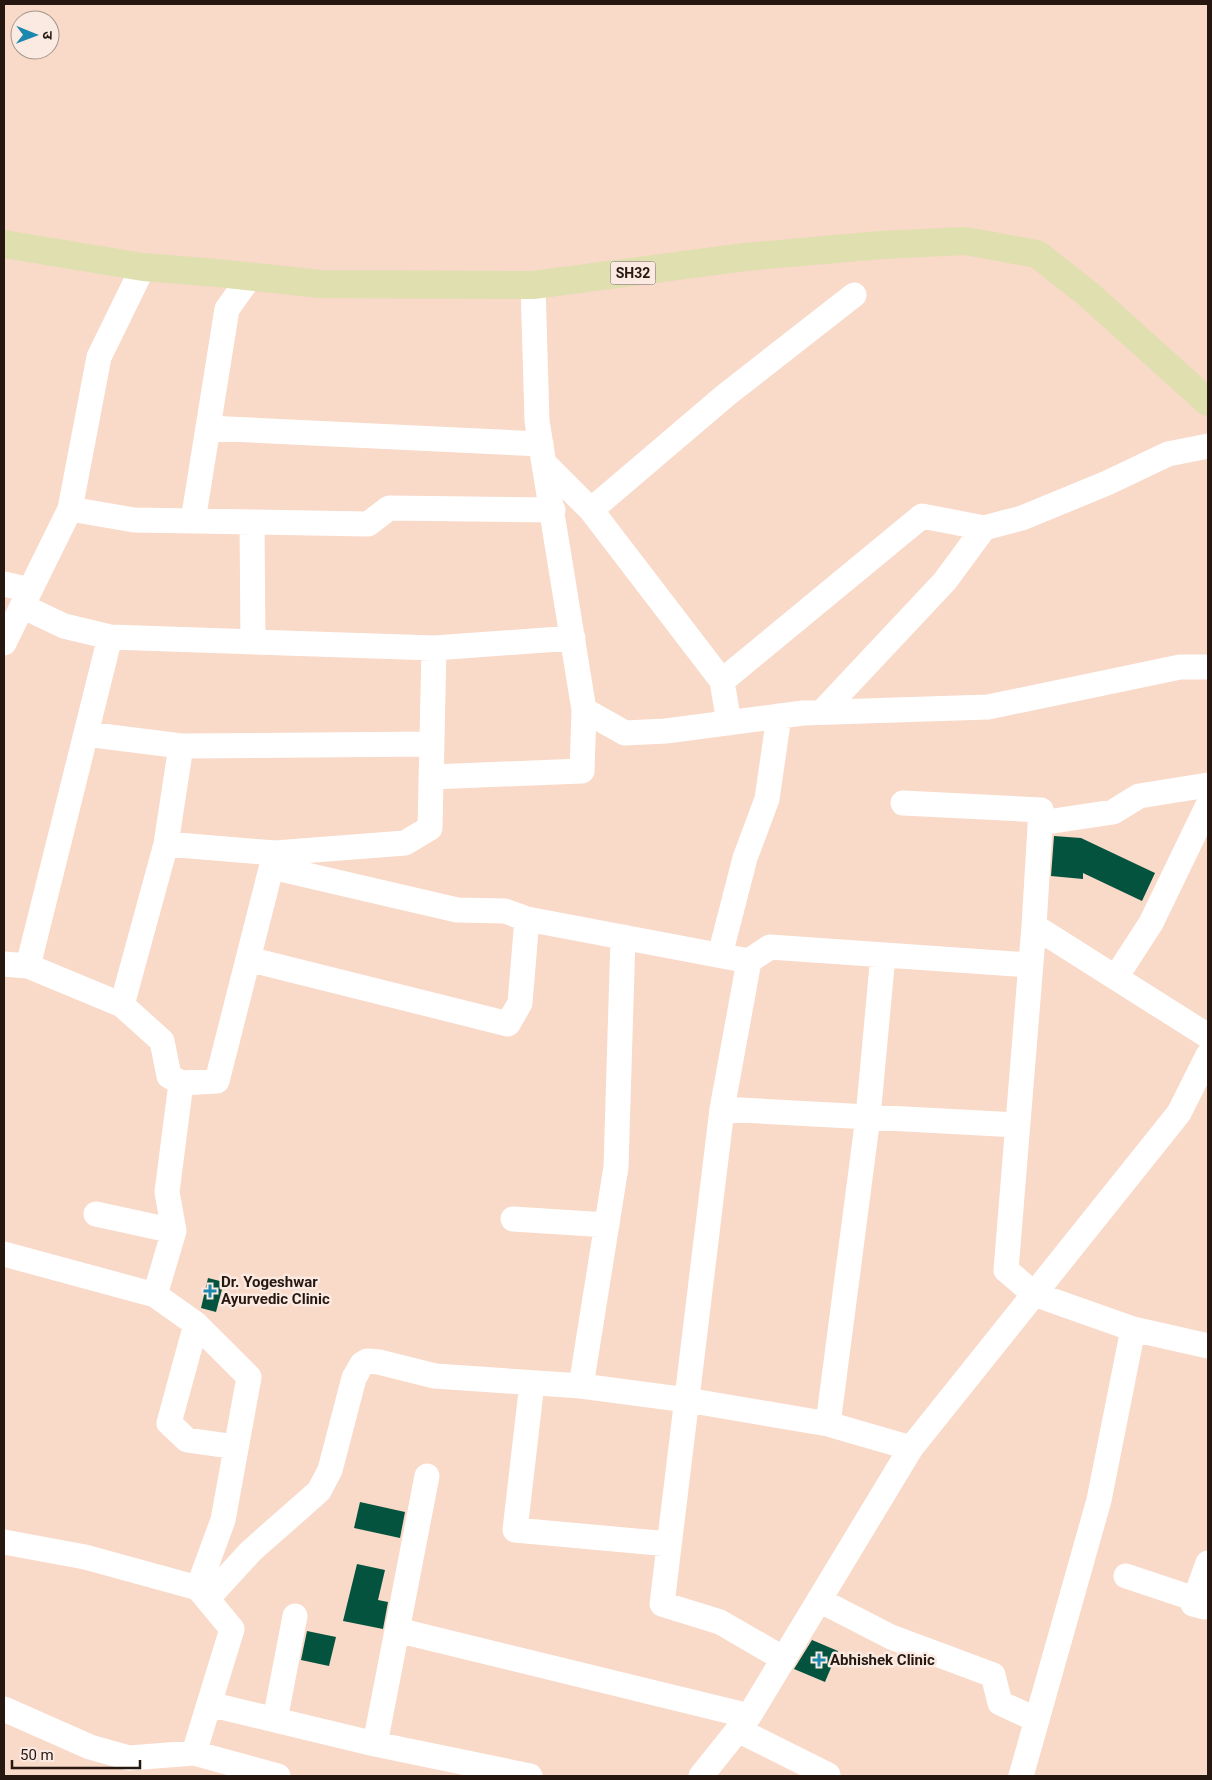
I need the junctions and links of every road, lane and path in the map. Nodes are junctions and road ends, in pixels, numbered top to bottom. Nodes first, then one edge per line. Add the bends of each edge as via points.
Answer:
1 (4, 244) edge
2 (143, 268) junction
3 (250, 276) junction
4 (533, 285) junction
5 (854, 295) dead end
6 (1208, 402) edge
7 (208, 428) junction
8 (1208, 446) edge
9 (543, 454) junction
10 (70, 510) junction
11 (553, 510) junction
12 (591, 510) junction
13 (193, 521) junction
14 (252, 522) junction
15 (984, 528) junction
16 (4, 584) edge
17 (26, 598) junction
18 (110, 637) junction
19 (573, 638) junction
20 (253, 642) junction
21 (4, 643) edge
22 (434, 648) junction
23 (1208, 666) edge
24 (722, 681) junction
25 (584, 710) junction
26 (822, 712) junction
27 (779, 716) junction
28 (729, 723) junction
29 (86, 734) junction
30 (432, 744) junction
31 (181, 746) junction
32 (431, 777) junction
33 (1208, 784) edge
34 (903, 803) dead end
35 (1208, 805) edge
36 (1040, 823) junction
37 (166, 844) junction
38 (274, 860) junction
39 (527, 919) junction
40 (1034, 926) junction
41 (623, 937) junction
42 (720, 955) junction
43 (883, 955) junction
44 (248, 958) junction
45 (749, 961) junction
46 (16, 965) edge
47 (1029, 966) junction
48 (1116, 976) junction
49 (122, 1005) junction
50 (1208, 1036) edge
51 (1208, 1054) edge
52 (1202, 1080) edge
53 (181, 1083) junction
54 (722, 1109) junction
55 (868, 1117) junction
56 (1017, 1125) junction
57 (96, 1214) dead end
58 (514, 1219) dead end
59 (607, 1225) junction
60 (174, 1231) junction
61 (4, 1254) edge
62 (1034, 1294) junction
63 (155, 1296) junction
64 (196, 1324) junction
65 (1133, 1329) junction
66 (1208, 1346) edge
67 (532, 1384) junction
68 (581, 1386) junction
69 (687, 1400) junction
70 (828, 1424) junction
71 (236, 1447) junction
72 (912, 1448) junction
73 (427, 1476) dead end
74 (4, 1542) edge
75 (669, 1544) junction
76 (1208, 1563) edge
77 (1126, 1576) dead end
78 (203, 1593) junction
79 (819, 1600) junction
80 (1202, 1604) edge
81 (295, 1616) dead end
82 (397, 1630) junction
83 (784, 1659) junction
84 (209, 1704) junction
85 (4, 1709) edge
86 (275, 1720) junction
87 (1037, 1720) junction
88 (744, 1723) junction
89 (375, 1744) junction
90 (194, 1753) junction
91 (828, 1774) dead end
92 (278, 1776) edge
93 (530, 1776) edge
94 (701, 1776) edge
95 (1021, 1776) edge

1 - 2 main road, SH32
2 - 3 main road, SH32
2 - 10 street via 99,356
3 - 4 main road, SH32 via 320,284
3 - 7 street via 227,309
4 - 6 main road, SH32 via 745,257 881,244 965,241 1037,254 1088,294
4 - 9 street via 537,421
5 - 12 street via 726,395
7 - 9 street
7 - 13 street
8 - 15 street via 1168,454 1039,511
9 - 11 street
9 - 12 street
10 - 13 street via 134,520
10 - 17 street
11 - 14 street via 389,508 368,524
11 - 19 street
12 - 24 street
13 - 14 street
14 - 20 street
15 - 24 street via 922,516
15 - 26 street via 945,581
16 - 17 street
17 - 18 street via 64,626
17 - 21 street
18 - 20 street
18 - 29 street
19 - 22 street
19 - 25 street
20 - 22 street
22 - 30 street
23 - 26 street via 1180,667 988,706
24 - 28 street
25 - 28 street via 625,733
25 - 32 street via 582,771
26 - 27 street
27 - 28 street
27 - 42 street via 767,799 745,858
29 - 31 street
29 - 46 street
30 - 31 street
30 - 32 street
31 - 37 street
32 - 38 street via 430,828 405,843
33 - 36 street via 1139,796 1113,812
34 - 36 street via 1041,810
35 - 48 street via 1151,922
36 - 40 street
37 - 38 street
37 - 49 street
38 - 39 street via 457,910 505,911
38 - 44 street
39 - 41 street
39 - 44 street via 520,1004 508,1024
40 - 47 street
40 - 48 street
41 - 42 street
41 - 59 street via 616,1167
42 - 45 street
43 - 45 street via 770,947
43 - 47 street
43 - 55 street
44 - 53 street via 217,1081
45 - 54 street
46 - 49 street
47 - 56 street
48 - 50 street
49 - 53 street via 162,1042 169,1076
51 - 52 street
52 - 62 street
53 - 60 street via 166,1192
54 - 55 street
54 - 69 street
55 - 56 street
55 - 70 street
56 - 62 street via 1006,1270
57 - 60 street
58 - 59 street
59 - 68 street
60 - 63 street
61 - 63 street
62 - 65 street
62 - 72 street
63 - 64 street
64 - 71 street via 249,1377
64 - 71 street via 169,1423 187,1440
65 - 66 street
65 - 87 street via 1099,1500
67 - 68 street
67 - 75 street via 515,1530
67 - 78 street via 435,1376 372,1360 362,1364 354,1378 330,1470 319,1491
68 - 69 street
69 - 70 street
69 - 75 street
70 - 72 street
71 - 78 street via 223,1520
72 - 79 street
73 - 82 street
74 - 78 street via 85,1557
75 - 83 street via 662,1604 720,1622
76 - 80 street
77 - 80 street
78 - 84 street via 232,1630
79 - 83 street
79 - 87 street via 891,1637 993,1676 1000,1703
81 - 86 street
82 - 88 street
82 - 89 street
83 - 88 street
84 - 86 street
84 - 90 street
85 - 90 street via 90,1747 129,1758
86 - 89 street
87 - 95 street
88 - 91 street
88 - 94 street
89 - 93 street
90 - 92 street

